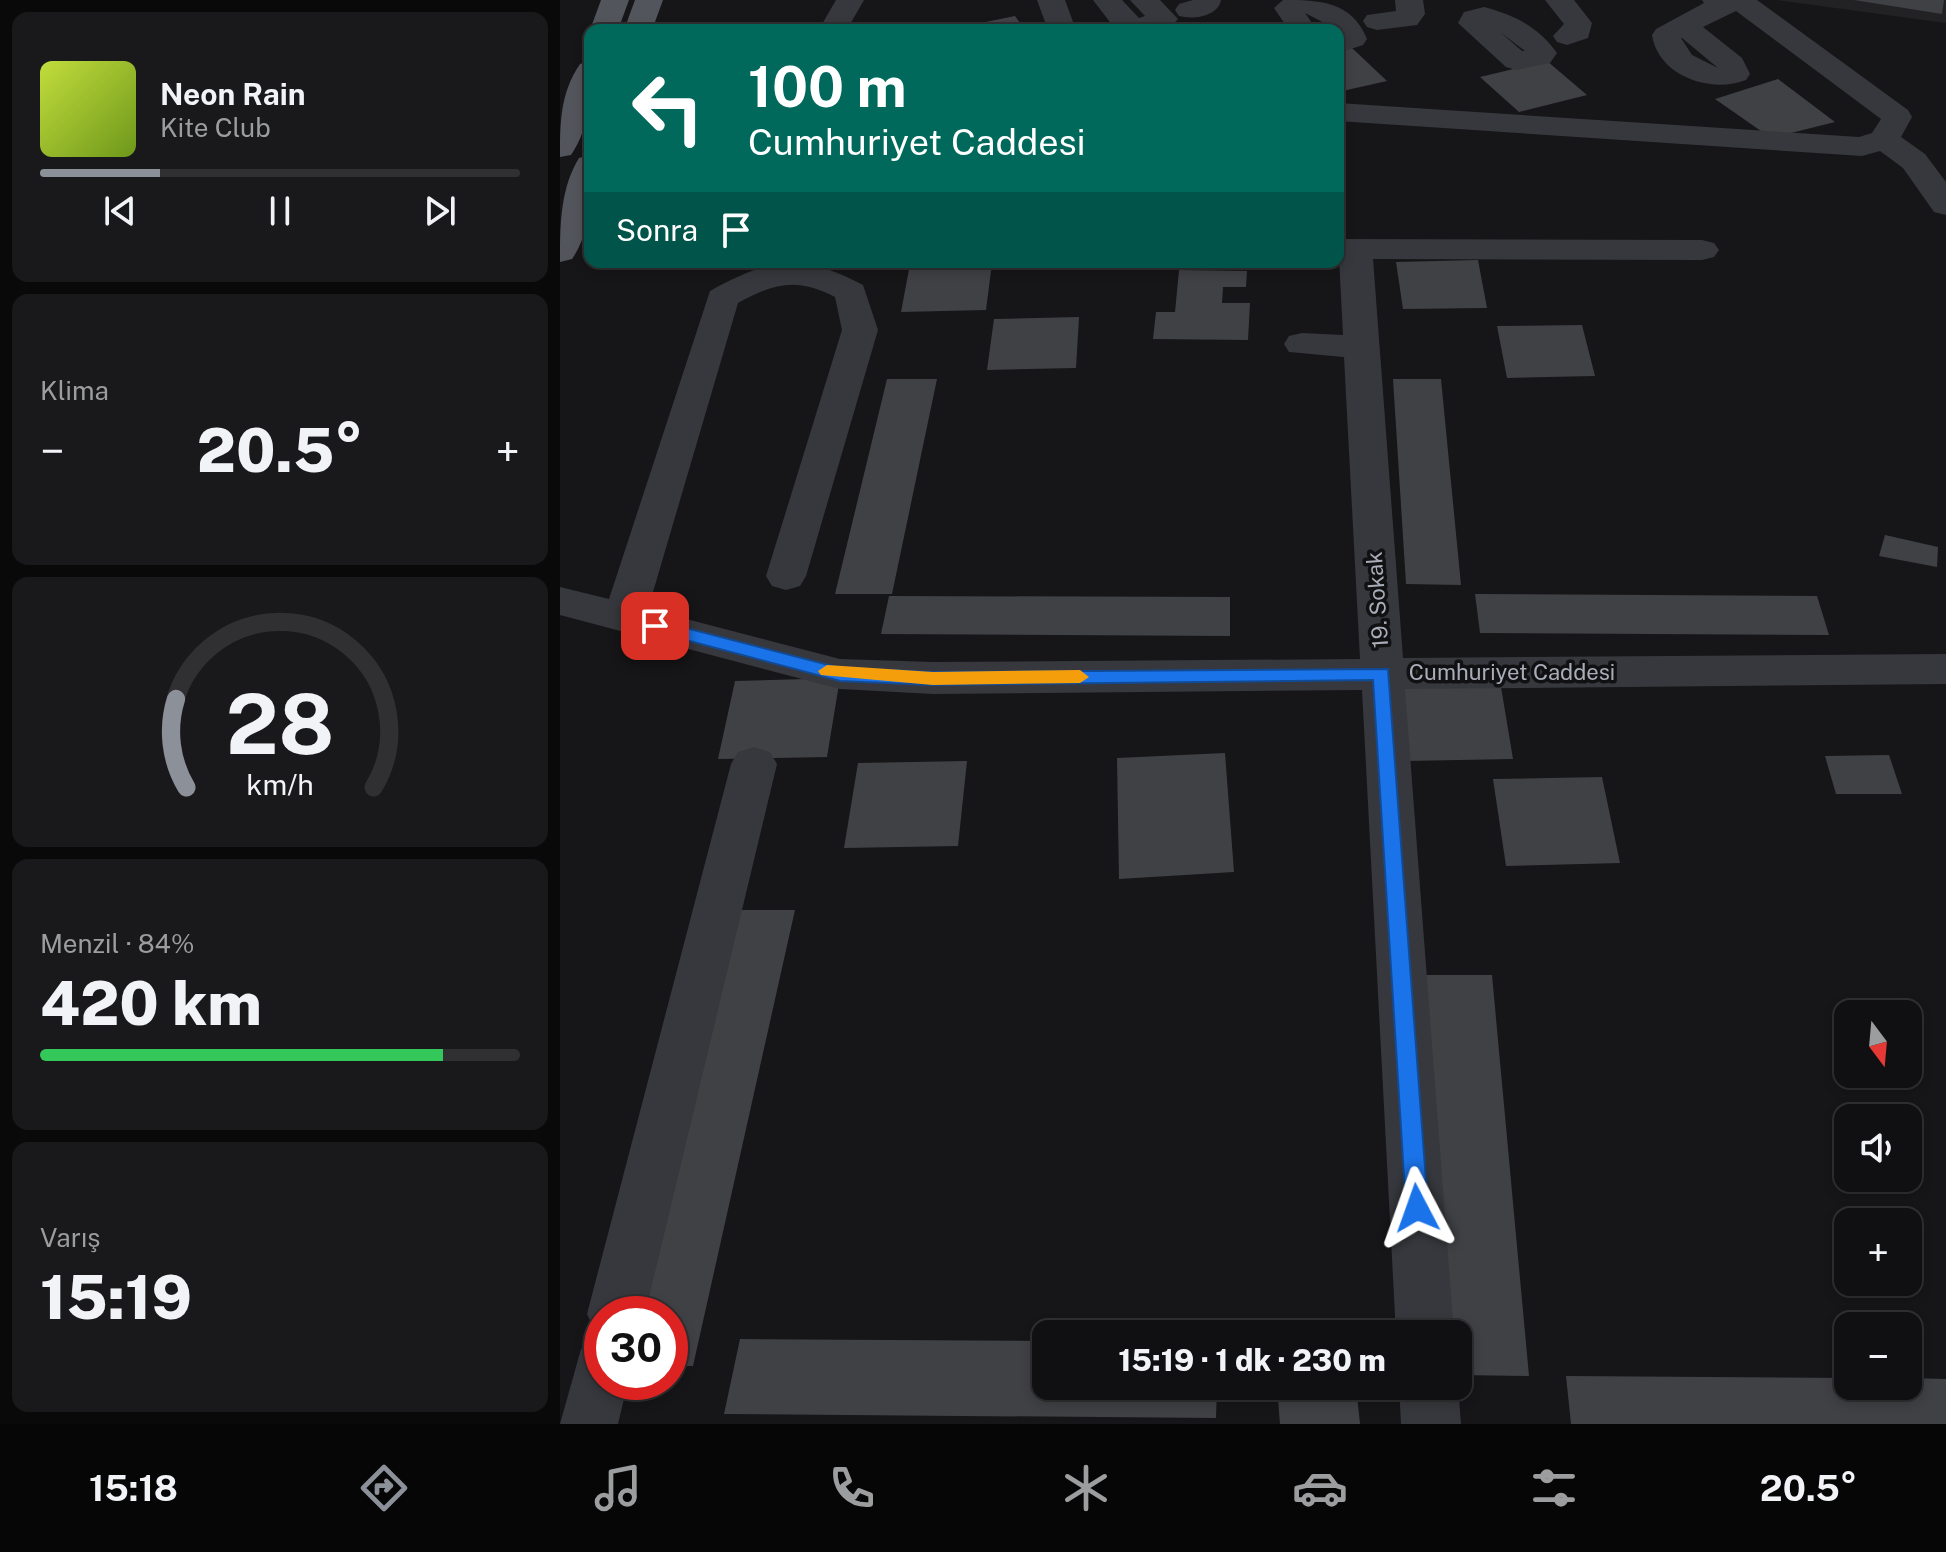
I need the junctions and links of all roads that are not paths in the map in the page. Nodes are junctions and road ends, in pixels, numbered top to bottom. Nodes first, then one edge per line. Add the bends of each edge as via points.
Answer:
1 (615, 0) edge
2 (649, 0) edge
3 (850, 0) edge
4 (1051, 0) edge
5 (1107, 0) edge
6 (1144, 0) edge
7 (1409, 0) edge
8 (1559, 0) edge
9 (1722, 1) edge
10 (1297, 11) edge
11 (1377, 21) dead end
12 (606, 24) edge
13 (640, 24) edge
14 (836, 24) edge
15 (1060, 24) edge
16 (1126, 24) edge
17 (1150, 24) edge
18 (1683, 25) dead end
19 (1567, 36) dead end
20 (1344, 42) edge
21 (584, 86) edge
22 (1344, 113) edge
23 (1884, 139) junction
24 (560, 148) edge
25 (584, 182) edge
26 (1946, 205) edge
27 (1347, 249) edge
28 (1702, 250) dead end
29 (560, 252) edge
30 (1302, 344) dead end
31 (1360, 347) junction
32 (786, 576) dead end
33 (560, 601) edge
34 (624, 618) junction
35 (1946, 669) edge
36 (1381, 673) junction
37 (754, 764) dead end
38 (621, 1296) edge
39 (1424, 1320) edge
40 (594, 1400) edge
41 (1430, 1400) edge
42 (588, 1424) edge
43 (1431, 1424) edge

1 - 12 main road
2 - 13 main road
3 - 14 street
4 - 15 street
5 - 16 street
6 - 17 street via 1164,19
7 - 11 street via 1407,19
8 - 19 street via 1578,23 1578,32
9 - 18 street
9 - 23 street via 1744,4 1897,117
10 - 20 street via 1316,6 1348,26 1353,39
21 - 24 main road
22 - 23 street via 1862,147
23 - 26 street via 1914,161
25 - 29 main road
27 - 28 street
27 - 31 street, 19. Sokak
30 - 31 street
31 - 36 street, 19. Sokak
32 - 34 street via 860,330 851,292 817,274 762,276 722,298
33 - 34 street, Cumhuriyet Caddesi
34 - 36 street, Cumhuriyet Caddesi via 840,674 933,678
35 - 36 street, Cumhuriyet Caddesi
36 - 39 street, 19. Sokak
37 - 38 street
40 - 42 street
41 - 43 street

